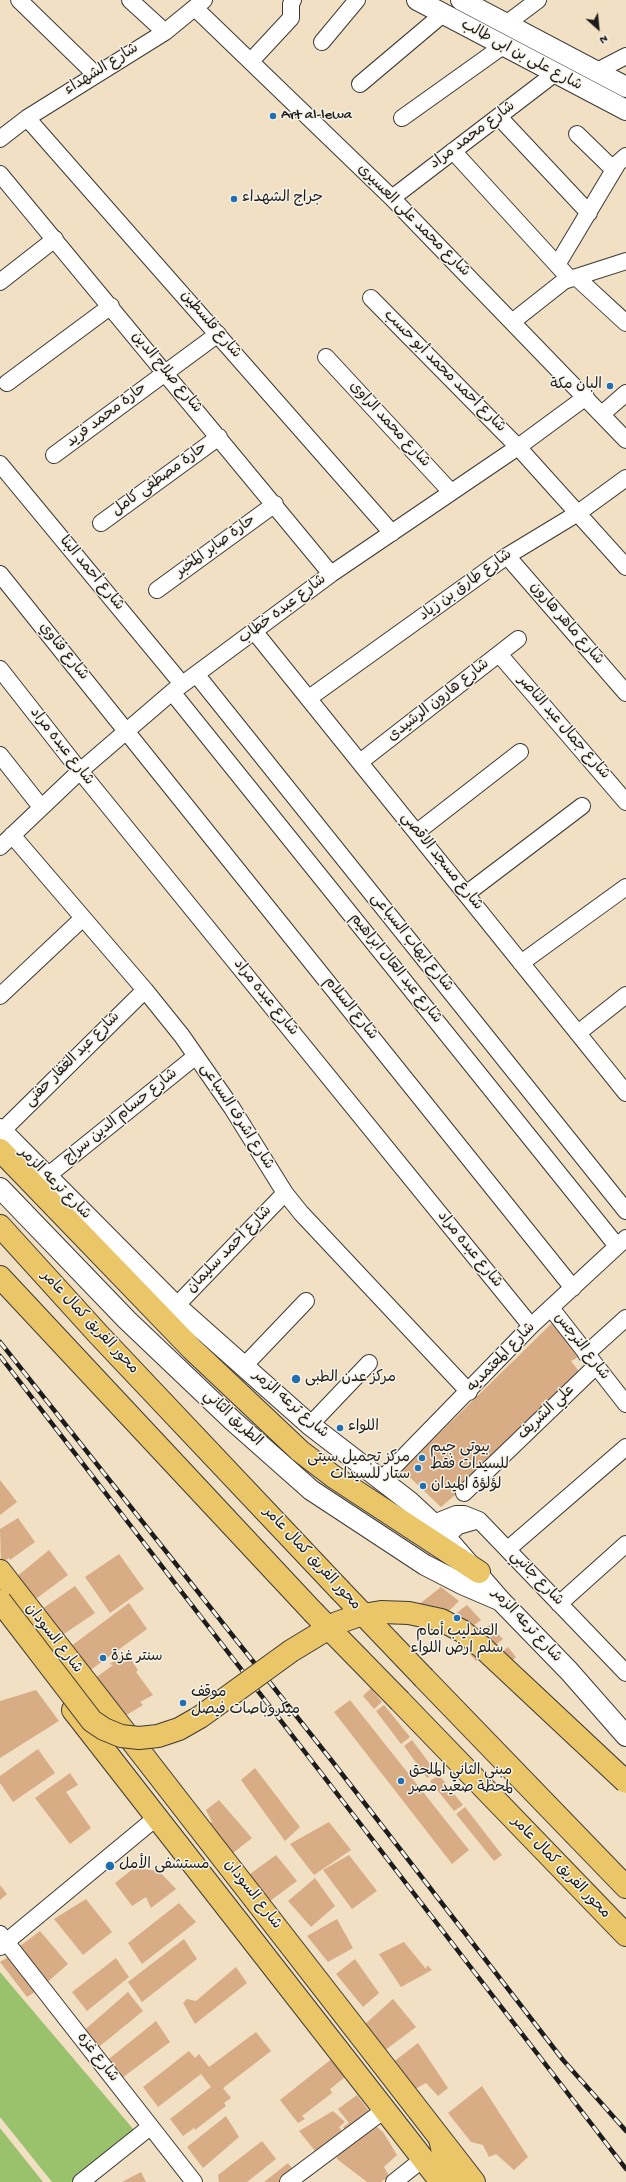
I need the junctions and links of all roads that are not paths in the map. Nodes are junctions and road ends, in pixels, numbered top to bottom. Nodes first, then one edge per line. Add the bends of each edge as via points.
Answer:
1 (19, 0) edge
2 (130, 0) edge
3 (293, 0) edge
4 (357, 0) edge
5 (417, 0) edge
6 (461, 0) edge
7 (538, 0) edge
8 (199, 4) edge
9 (443, 14) junction
10 (506, 24) junction
11 (165, 32) junction
12 (322, 42) dead end
13 (503, 46) junction
14 (626, 56) edge
15 (251, 61) junction
16 (595, 72) junction
17 (95, 74) junction
18 (554, 74) junction
19 (360, 84) dead end
20 (626, 87) edge
21 (626, 110) edge
22 (498, 116) junction
23 (27, 118) junction
24 (402, 118) dead end
25 (3, 130) edge
26 (577, 134) dead end
27 (453, 151) junction
28 (626, 156) edge
29 (614, 170) junction
30 (0, 174) edge
31 (392, 198) junction
32 (588, 213) junction
33 (55, 239) junction
34 (626, 261) edge
35 (557, 265) junction
36 (573, 278) junction
37 (0, 282) edge
38 (371, 298) dead end
39 (111, 306) junction
40 (512, 322) junction
41 (626, 323) edge
42 (218, 334) junction
43 (326, 358) dead end
44 (165, 372) junction
45 (7, 383) dead end
46 (626, 392) edge
47 (586, 397) junction
48 (602, 414) junction
49 (219, 437) junction
50 (626, 440) edge
51 (518, 447) junction
52 (54, 455) dead end
53 (0, 464) edge
54 (626, 478) edge
55 (451, 492) junction
56 (275, 504) junction
57 (578, 513) junction
58 (101, 523) dead end
59 (392, 533) junction
60 (507, 556) junction
61 (626, 567) edge
62 (0, 574) edge
63 (332, 574) junction
64 (157, 590) dead end
65 (254, 631) junction
66 (518, 639) dead end
67 (499, 654) junction
68 (0, 669) edge
69 (196, 674) junction
70 (177, 688) junction
71 (626, 693) edge
72 (309, 698) junction
73 (126, 730) junction
74 (520, 752) dead end
75 (0, 755) edge
76 (360, 762) junction
77 (80, 771) junction
78 (626, 802) edge
79 (582, 806) dead end
80 (41, 807) junction
81 (417, 832) junction
82 (4, 840) edge
83 (626, 887) edge
84 (466, 894) junction
85 (83, 918) junction
86 (521, 963) junction
87 (144, 990) junction
88 (626, 995) edge
89 (0, 996) edge
90 (578, 1033) junction
91 (196, 1056) junction
92 (626, 1093) edge
93 (1, 1137) edge
94 (46, 1177) junction
95 (0, 1188) edge
96 (285, 1193) junction
97 (626, 1212) edge
98 (0, 1226) edge
99 (622, 1242) edge
100 (0, 1277) edge
101 (573, 1288) junction
102 (306, 1301) dead end
103 (176, 1306) junction
104 (551, 1308) junction
105 (626, 1318) edge
106 (531, 1326) junction
107 (591, 1360) junction
108 (369, 1363) dead end
109 (245, 1366) junction
110 (469, 1392) junction
111 (626, 1404) edge
112 (310, 1425) junction
113 (626, 1447) edge
114 (381, 1480) junction
115 (464, 1493) dead end
116 (441, 1531) junction
117 (626, 1544) edge
118 (508, 1549) junction
119 (0, 1571) edge
120 (478, 1572) junction
121 (0, 1601) edge
122 (501, 1601) junction
123 (559, 1604) junction
124 (0, 1619) edge
125 (626, 1673) edge
126 (626, 1736) edge
127 (626, 1782) edge
128 (157, 1817) junction
129 (626, 1887) edge
130 (626, 1935) edge
131 (2, 1941) edge
132 (383, 2111) junction
133 (150, 2126) junction
134 (440, 2139) junction
135 (423, 2159) junction
136 (81, 2182) edge
137 (194, 2182) edge
138 (288, 2182) edge
139 (394, 2182) edge
140 (441, 2182) edge
141 (458, 2182) edge
142 (474, 2182) edge

1 - 17 street
2 - 11 street
3 - 15 street via 291,18
4 - 12 street
5 - 9 street, شارع على بن ابى طالب
6 - 10 street, شارع على بن ابى طالب
7 - 10 street
8 - 11 street, شارع الشهداء
8 - 15 street, شارع محمد على العسيرى
9 - 13 street, شارع على بن ابى طالب
9 - 19 street
10 - 16 street, شارع على بن ابى طالب
11 - 17 street, شارع الشهداء
13 - 18 street, شارع على بن ابى طالب
13 - 24 street
14 - 16 street
15 - 31 street, شارع محمد على العسيرى
16 - 20 street, شارع على بن ابى طالب
17 - 23 street, شارع الشهداء
18 - 21 street, شارع على بن ابى طالب
18 - 22 street, شارع محمد مراد
22 - 27 street, شارع محمد مراد
22 - 32 street
23 - 25 street, شارع الشهداء
23 - 42 street, شارع فلسطين
26 - 29 street
27 - 31 street, شارع محمد مراد
27 - 35 street
28 - 29 street
29 - 32 street
30 - 33 street, شارع صلاح الدين
31 - 40 street, شارع محمد على العسيرى
32 - 35 street
33 - 37 street
33 - 39 street, شارع صلاح الدين
34 - 36 street
35 - 36 street
36 - 40 street via 553,287
36 - 41 street
38 - 51 street, شارع أحمد محمد أبو حسب
39 - 44 street, شارع صلاح الدين
39 - 45 street
40 - 47 street, شارع محمد على العسيرى
42 - 44 street, حارة محمد فريد
42 - 59 street, شارع فلسطين
43 - 55 street, شارع محمد الراوى
44 - 49 street, شارع صلاح الدين
44 - 52 street, حارة محمد فريد
46 - 48 street
47 - 48 street, شارع محمد على العسيرى
47 - 51 street, شارع عبده خطاب
48 - 50 street, شارع محمد على العسيرى
49 - 56 street, شارع صلاح الدين
49 - 58 street, حارة مصطفى كامل
51 - 55 street, شارع عبده خطاب
51 - 57 street, شارع أحمد محمد أبو حسب
53 - 70 street, شارع أحمد البنا
54 - 57 street, شارع طارق بن زياد
55 - 59 street, شارع عبده خطاب
56 - 63 street, شارع صلاح الدين
56 - 64 street, حارة صابر المخبر
57 - 60 street, شارع طارق بن زياد
57 - 61 street, شارع أحمد محمد أبو حسب
59 - 63 street, شارع عبده خطاب
60 - 71 street, شارع ماهر هارون
60 - 72 street, شارع طارق بن زياد
62 - 73 street, شارع قناوي
63 - 65 street, شارع عبده خطاب
65 - 69 street, شارع عبده خطاب
65 - 72 street, شارع مسجد الاقصي
66 - 67 street, شارع هارون الرشيدى
67 - 76 street, شارع هارون الرشيدى
67 - 78 street, شارع جمال عبد الناصر
68 - 77 street, شارع عبده مراد
69 - 70 street, شارع عبده خطاب
69 - 97 street, شارع ايهاب السباعى
70 - 73 street, شارع عبده خطاب
70 - 99 street, شارع عبد العال ابراهيم
72 - 76 street, شارع مسجد الاقصي
73 - 77 street, شارع عبده خطاب
73 - 101 street, شارع السلام
74 - 81 street
75 - 80 street
76 - 81 street, شارع مسجد الاقصي
77 - 80 street, شارع عبده خطاب
77 - 106 street, شارع عبده مراد
79 - 84 street
80 - 82 street, شارع عبده خطاب
81 - 84 street, شارع مسجد الاقصي
82 - 85 street, شارع اشرف السباعى
83 - 86 street
84 - 86 street, شارع مسجد الاقصي
85 - 87 street, شارع اشرف السباعى
85 - 89 street
86 - 90 street, شارع مسجد الاقصي
87 - 91 street, شارع اشرف السباعى
87 - 93 street, شارع عبد الغفار حفنى
88 - 90 street
90 - 92 street, شارع مسجد الاقصي
91 - 94 street, شارع حسام الدين سراج
91 - 96 street, شارع اشرف السباعى
93 - 94 street, شارع ترعه الزمر
93 - 120 main road via 204,1360 300,1451 334,1477
94 - 103 street, شارع ترعه الزمر
95 - 122 street, الطريق الثاني via 127,1320 232,1420 311,1490 425,1565
96 - 103 street, شارع أحمد سليمان
96 - 110 street, شارع اشرف السباعى
98 - 129 main road, محور الفريق كمال عامر, bridge via 99,1335 339,1589
99 - 101 street, شارع المعتمديه
100 - 130 main road, محور الفريق كمال عامر, bridge via 313,1612
101 - 104 street, شارع المعتمديه
102 - 109 street
103 - 109 street, شارع ترعه الزمر
104 - 106 street, شارع المعتمديه
104 - 107 street, شارع النرجس
105 - 107 street, علي الشريف
106 - 110 street, شارع المعتمديه
107 - 111 street, شارع النرجس
107 - 115 street, علي الشريف
108 - 112 street
109 - 112 street, شارع ترعه الزمر
110 - 114 street, شارع المعتمديه
112 - 114 street, شارع ترعه الزمر
113 - 118 street
114 - 116 street, شارع ترعه الزمر
116 - 118 street, شارع جانبي via 479,1520
116 - 120 street, شارع ترعه الزمر
117 - 123 street
118 - 123 street, شارع جانبي
119 - 134 main road, شارع السودان
120 - 122 street, شارع ترعه الزمر
121 - 127 main road, bridge via 92,1721 121,1736 139,1738 158,1736 179,1729 200,1717 291,1651 337,1623 381,1612 409,1613 441,1620 462,1631 483,1648
122 - 126 street, شارع ترعه الزمر via 569,1671
123 - 125 street, شارع جانبي
124 - 128 main road, شارع السودان
128 - 131 street
128 - 132 main road, شارع السودان
131 - 133 street, شارع غزه
132 - 135 main road, شارع السودان
132 - 138 street
133 - 136 street
133 - 137 street, شارع غزه
134 - 141 main road via 445,2161
134 - 142 main road, شارع السودان
135 - 139 street
135 - 140 main road, شارع السودان

